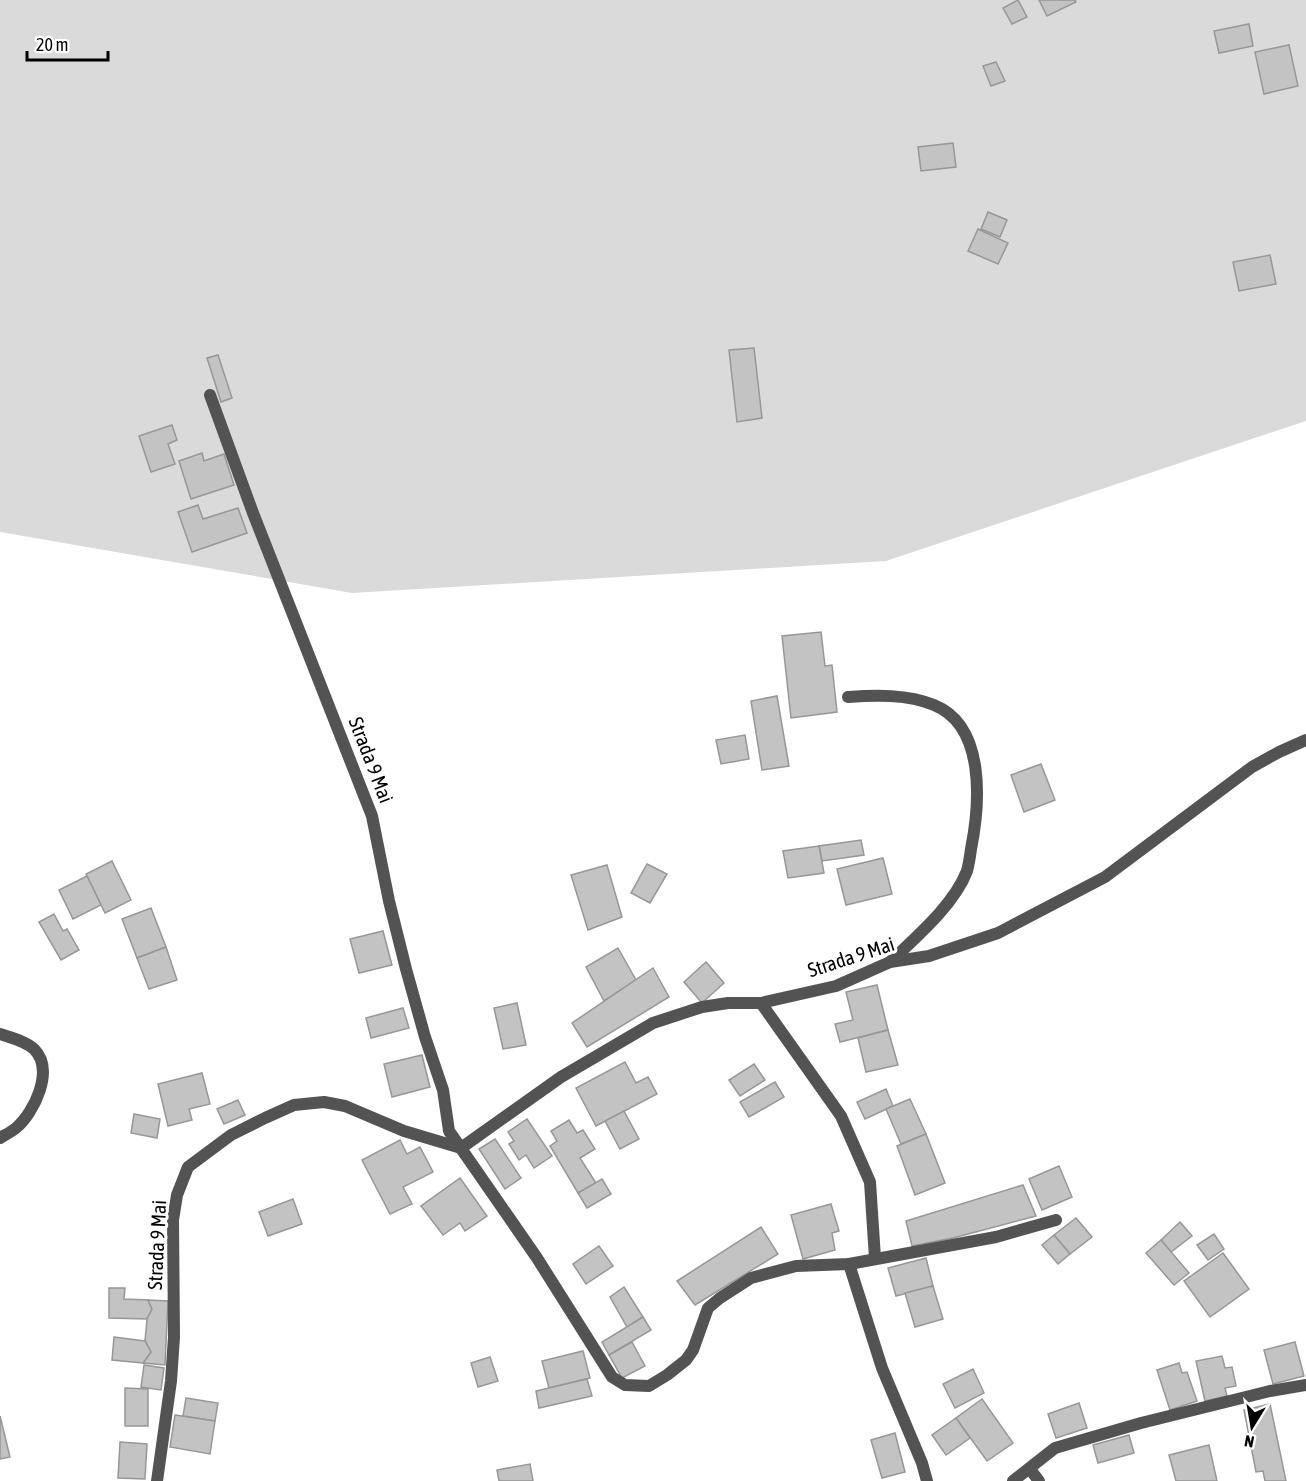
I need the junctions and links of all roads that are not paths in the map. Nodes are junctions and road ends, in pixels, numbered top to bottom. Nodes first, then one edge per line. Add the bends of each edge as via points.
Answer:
1 (210, 395) dead end
2 (848, 697) dead end
3 (1306, 740) edge
4 (890, 962) junction
5 (761, 1003) junction
6 (0, 1034) edge
7 (0, 1138) edge
8 (461, 1148) junction
9 (1056, 1220) dead end
10 (874, 1258) junction
11 (849, 1264) junction
12 (1306, 1385) edge
13 (1030, 1469) junction
14 (157, 1481) edge
15 (927, 1481) edge
16 (1012, 1481) edge
17 (1039, 1481) edge

1 - 8 street, Strada 9 Mai via 372,816 406,969 443,1090 448,1131
2 - 4 street via 888,695 934,705 955,718 970,745 976,770 978,799 966,872 950,900
3 - 4 street, Strada 9 Mai via 1252,767 1105,877 998,933 929,956
4 - 5 street, Strada 9 Mai via 836,986
5 - 8 street, Strada 9 Mai via 702,1007 653,1023 561,1077
5 - 10 street via 842,1116 870,1182
6 - 7 street via 35,1050 42,1066 42,1088 32,1106 17,1127
8 - 11 street via 612,1377 625,1385 649,1386 686,1360 708,1308 751,1278 796,1266
8 - 14 street, Strada 9 Mai via 324,1102 294,1105 265,1118 231,1135 188,1167 173,1220 172,1370
9 - 10 street via 996,1237
10 - 11 street
11 - 15 street via 882,1368
12 - 13 street via 1142,1423 1055,1448
13 - 16 street
13 - 17 street

